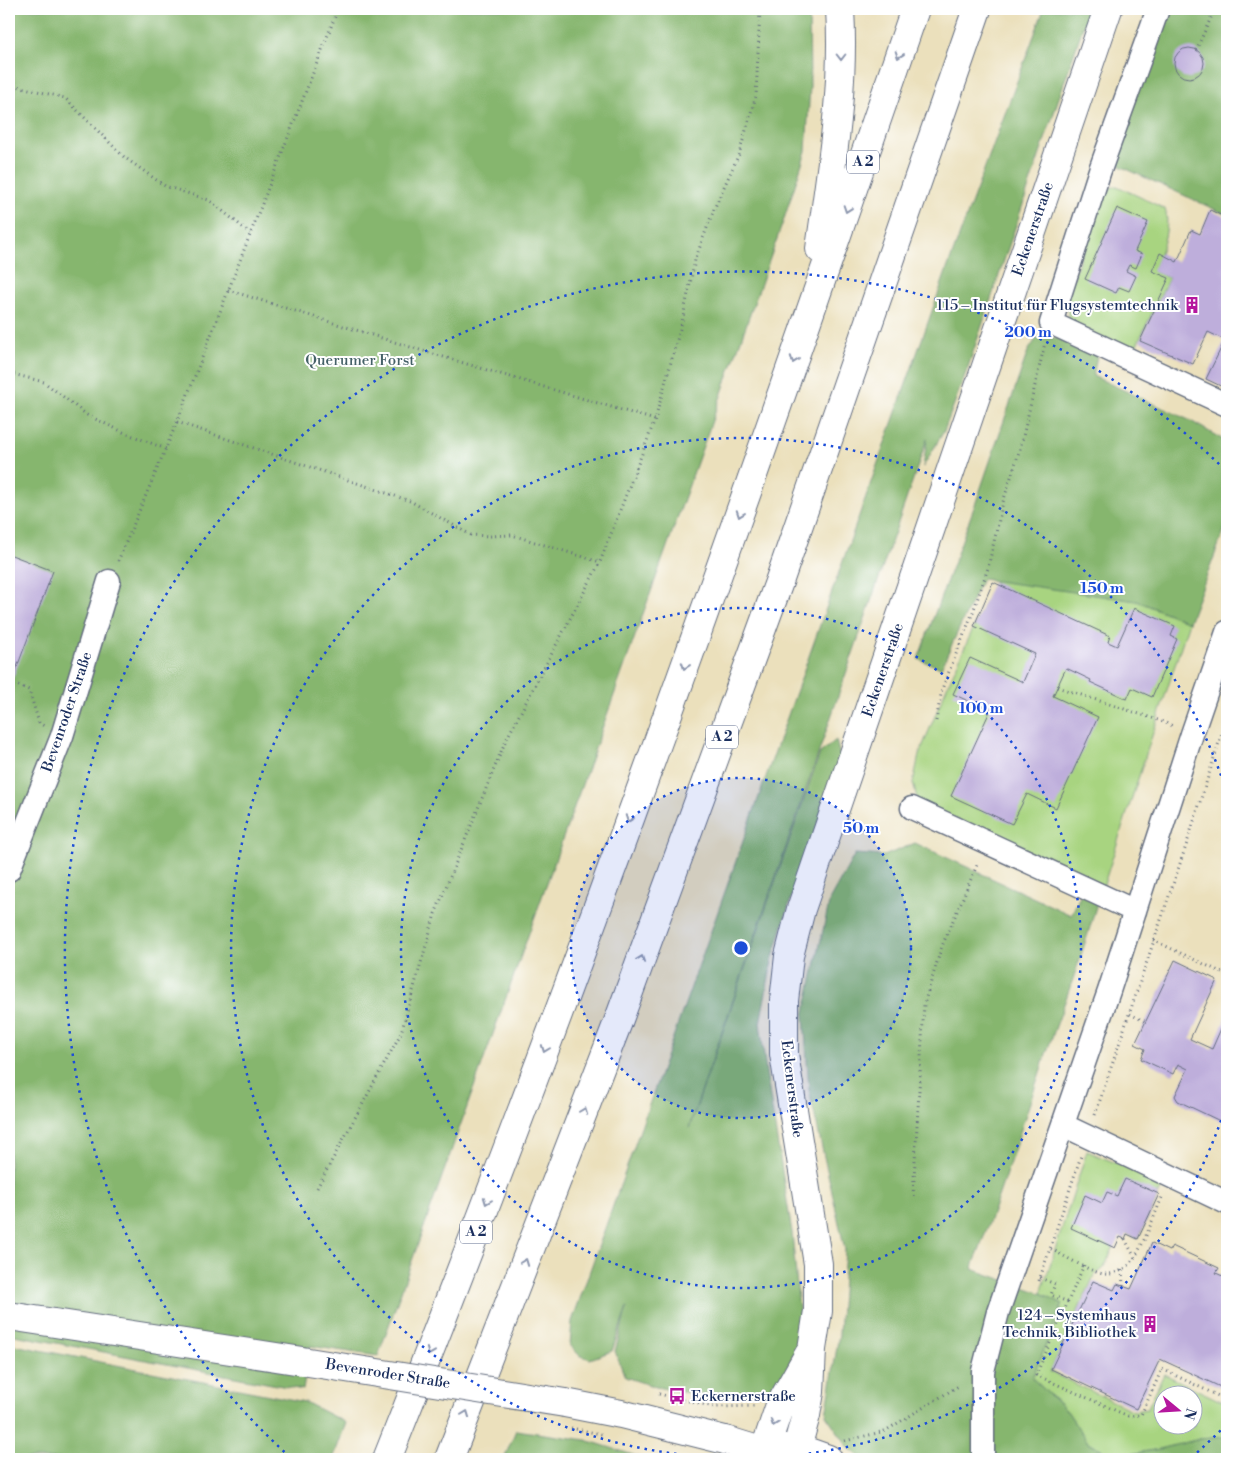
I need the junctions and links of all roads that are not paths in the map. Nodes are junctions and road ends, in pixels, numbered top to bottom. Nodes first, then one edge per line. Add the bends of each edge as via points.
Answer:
1 (840, 9) edge
2 (915, 9) edge
3 (977, 9) edge
4 (1108, 9) edge
5 (1158, 9) edge
6 (810, 314) junction
7 (1227, 405) edge
8 (109, 581) road end
9 (1227, 632) edge
10 (912, 808) dead end
11 (9, 870) edge
12 (1132, 920) junction
13 (1063, 1125) junction
14 (1227, 1203) edge
15 (9, 1316) edge
16 (812, 1349) junction
17 (833, 1451) edge
18 (795, 1454) edge
19 (768, 1455) edge
20 (387, 1459) edge
21 (448, 1459) edge
22 (983, 1459) edge

1 -> 6 main road via 837,132
2 -> 6 main road, A 2
21 -> 3 main road, A 2 via 618,1022 779,582
4 - 16 main road, Eckenerstraße via 805,900 789,956 784,1001 784,1054 818,1264 818,1311
5 - 7 lane via 1100,170 1051,323
6 -> 20 main road, A 2 via 562,1003
8 - 11 lane, Bevenroder Straße via 62,736
9 - 12 lane
10 - 12 lane via 988,842
12 - 13 lane
13 - 14 lane
13 - 22 lane via 987,1348 983,1371
15 - 19 main road, Bevenroder Straße, bridge via 565,1403 621,1414
16 - 18 main road, Eckenerstraße via 810,1392
16 -> 19 main road, Eckenerstraße via 780,1405
17 - 18 main road
18 - 19 main road via 779,1448

